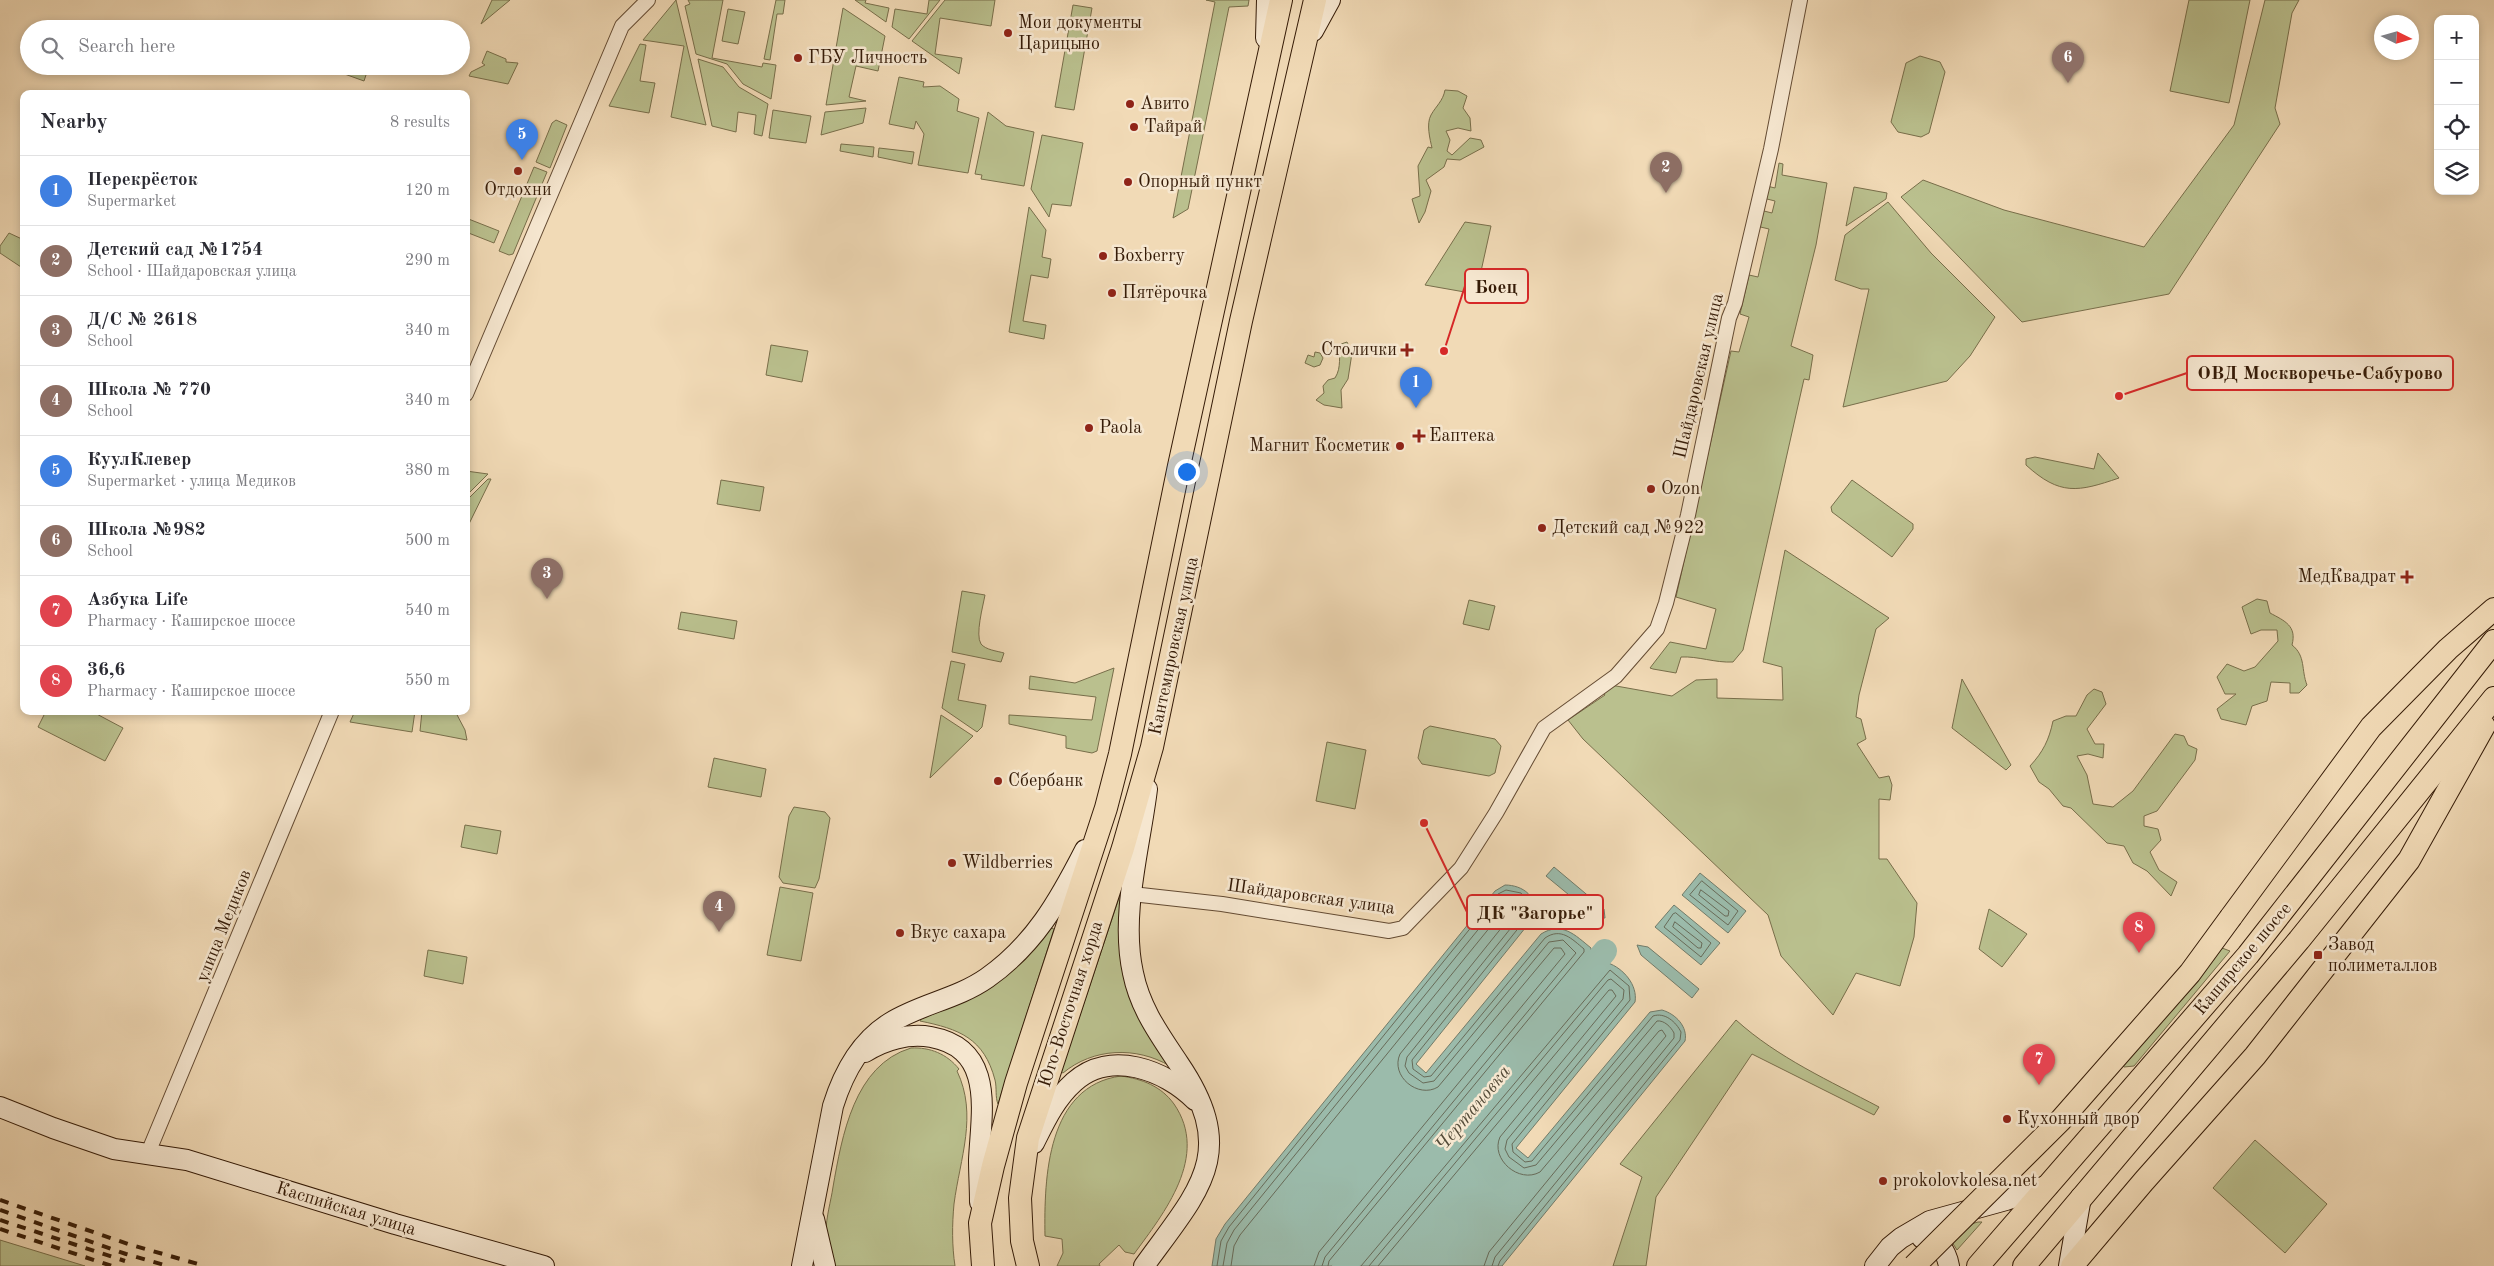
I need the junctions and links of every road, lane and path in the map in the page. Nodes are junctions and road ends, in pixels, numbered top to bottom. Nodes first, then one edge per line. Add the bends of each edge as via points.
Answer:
1 (648, 0) edge
2 (1267, 0) edge
3 (1281, 0) edge
4 (1315, 0) edge
5 (1330, 0) edge
6 (1800, 0) edge
7 (1304, 51) junction
8 (1264, 86) junction
9 (470, 385) edge
10 (2494, 609) edge
11 (2494, 641) edge
12 (2494, 698) edge
13 (2494, 708) edge
14 (330, 715) edge
15 (1152, 747) junction
16 (1120, 754) joint
17 (1106, 808) junction
18 (1132, 894) junction
19 (855, 1059) junction
20 (0, 1107) edge
21 (1202, 1107) junction
22 (148, 1153) junction
23 (1021, 1175) junction
24 (2049, 1185) junction
25 (2081, 1197) junction
26 (813, 1214) junction
27 (980, 1223) junction
28 (983, 1264) edge
29 (1027, 1264) edge
30 (1876, 1264) edge
31 (529, 1266) edge
32 (544, 1266) edge
33 (802, 1266) edge
34 (825, 1266) edge
35 (1144, 1266) edge
36 (1914, 1266) edge
37 (1949, 1266) edge
38 (1978, 1266) edge
39 (2024, 1266) edge
40 (2068, 1266) edge
41 (2072, 1266) edge

1 - 9 street via 622,26
2 - 8 main road
3 - 8 main road, Кантемировская улица
4 - 7 main road, Кантемировская улица
5 - 7 main road
6 - 18 street, Шайдаровская улица via 1771,149 1735,303 1728,318 1688,515 1657,629 1616,676 1544,728 1496,813 1460,868 1404,928 1389,931 1222,904
7 - 15 main road, Кантемировская улица via 1239,331
8 - 16 main road, Кантемировская улица via 1178,466
10 - 36 main road, bridge via 2408,688 2354,748 2190,973 2060,1121
11 - 24 main road, Каширское шоссе via 2248,955
12 - 25 main road, Каширское шоссе via 2298,940
13 - 41 main road via 2409,860 2254,1056
14 - 22 street, улица Медиков
15 - 18 main road, Кантемировская улица
15 - 23 main road, Юго-Восточная хорда via 1124,848 1043,1088
16 - 17 main road, Юго-Восточная хорда
17 - 19 main road via 1054,908 1024,947 970,989 891,1022 871,1038
17 - 27 main road, Юго-Восточная хорда via 1016,1083
18 - 21 main road, Кантемировская улица via 1128,937 1140,999
19 - 26 main road via 841,1083 833,1106
19 - 27 main road via 897,1038 925,1036 952,1044 971,1061 980,1081 984,1107 979,1160
20 - 22 main road, Каспийская улица via 114,1149
21 - 23 main road via 1175,1083 1140,1067 1116,1065 1088,1073 1075,1080 1048,1114
21 - 35 main road, Кантемировская улица via 1209,1144 1202,1183
22 - 31 main road, Каспийская улица via 181,1172
22 - 32 main road, Каспийская улица via 186,1160
23 - 29 main road, Юго-Восточная хорда via 1020,1220
24 - 30 main road via 1930,1221 1901,1238
24 - 38 main road, Каширское шоссе
25 - 39 main road, Каширское шоссе
25 - 40 main road
26 - 33 main road
26 - 34 main road
27 - 28 main road, Юго-Восточная хорда
30 - 37 main road via 1906,1242 1921,1238 1934,1240 1941,1246

